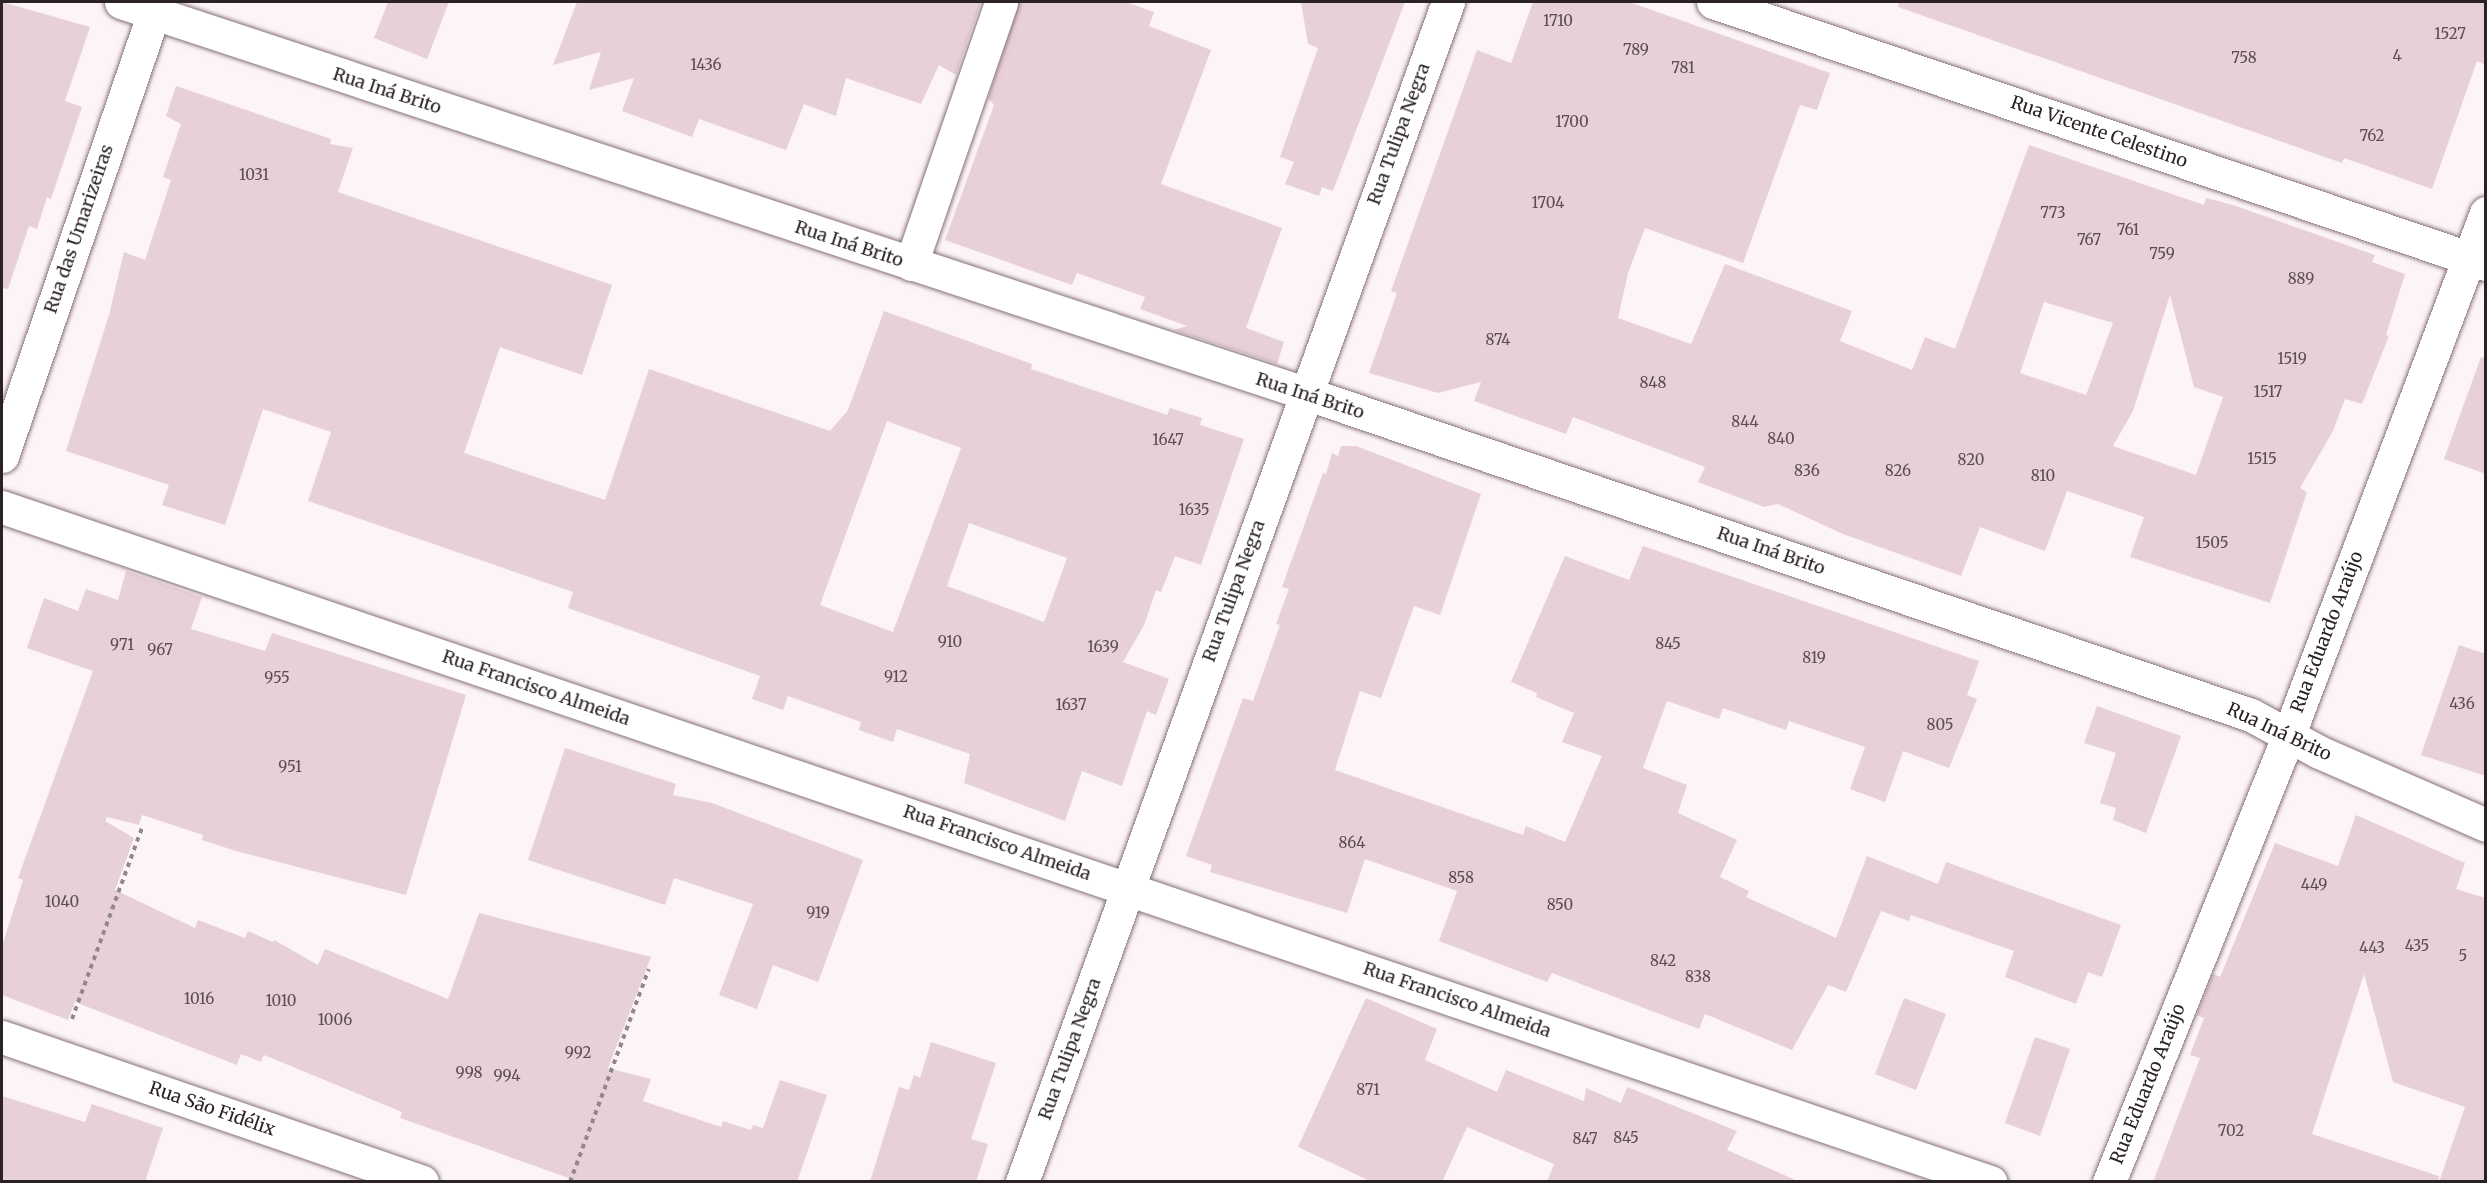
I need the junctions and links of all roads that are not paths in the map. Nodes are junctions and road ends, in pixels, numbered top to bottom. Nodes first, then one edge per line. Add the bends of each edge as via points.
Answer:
1 (121, 2) edge
2 (1001, 2) edge
3 (1448, 2) edge
4 (1713, 2) edge
5 (155, 7) edge
6 (2486, 213) edge
7 (2476, 260) edge
8 (911, 264) junction
9 (1305, 393) junction
10 (2, 456) edge
11 (2, 507) edge
12 (2289, 734) junction
13 (2486, 825) edge
14 (1129, 888) junction
15 (2, 1037) edge
16 (422, 1182) edge
17 (1022, 1182) edge
18 (1991, 1182) edge
19 (2109, 1182) edge

1 - 5 street, Rua Iná Brito
2 - 8 street
3 - 9 street, Rua Tulipa Negra
4 - 7 street, Rua Vicente Celestino
5 - 8 street, Rua Iná Brito
5 - 10 street, Rua das Umarizeiras
6 - 7 street, Rua Eduardo Araújo
7 - 12 street, Rua Eduardo Araújo
8 - 9 street, Rua Iná Brito
9 - 12 street, Rua Iná Brito via 2251,715
9 - 14 street, Rua Tulipa Negra
11 - 14 street, Rua Francisco Almeida
12 - 13 street, Rua Iná Brito via 2319,752
12 - 19 street, Rua Eduardo Araújo
14 - 17 street, Rua Tulipa Negra
14 - 18 street, Rua Francisco Almeida
15 - 16 street, Rua São Fidélix

